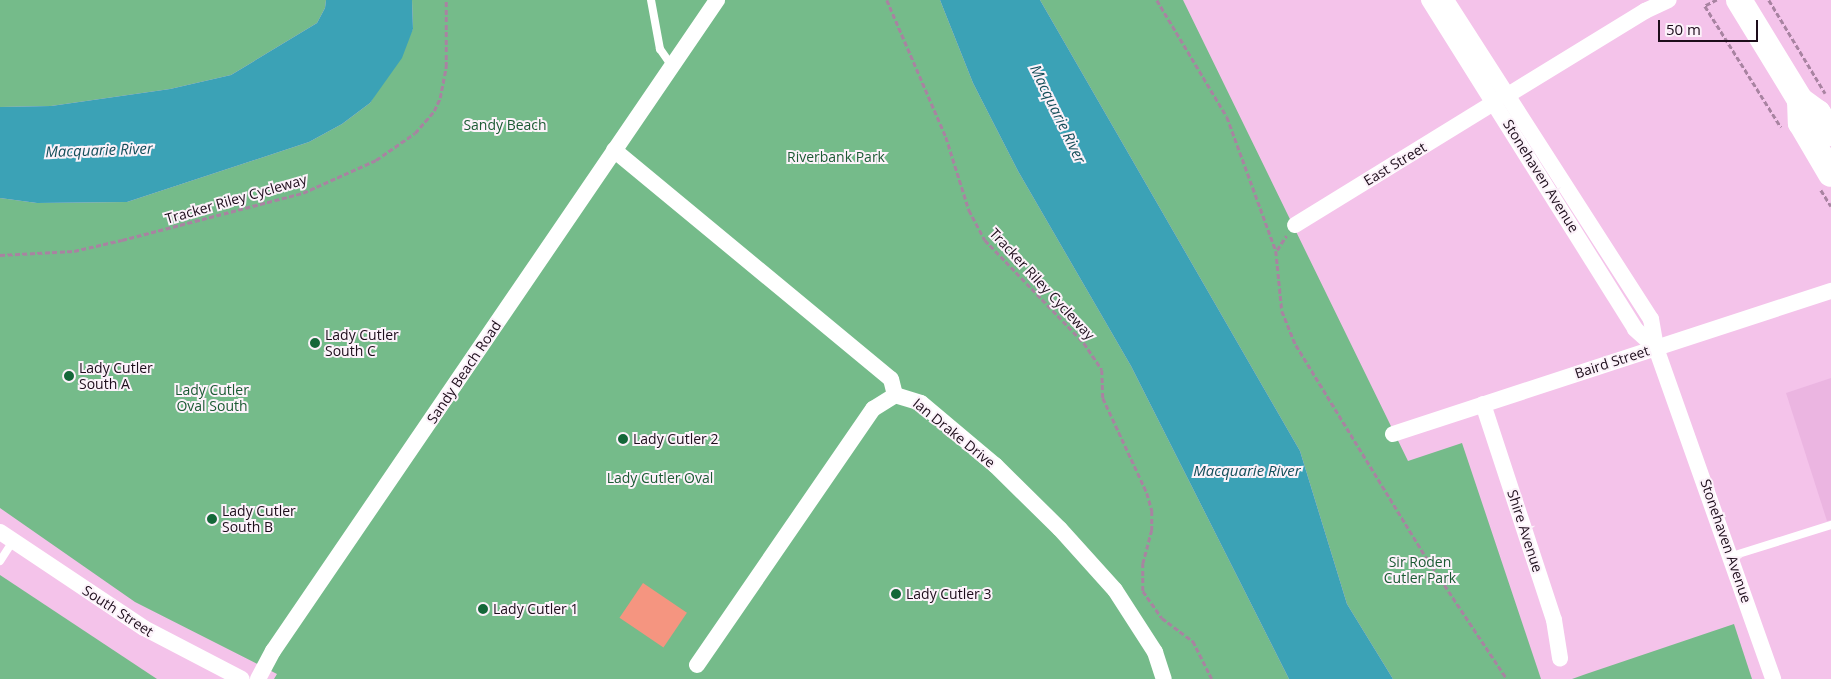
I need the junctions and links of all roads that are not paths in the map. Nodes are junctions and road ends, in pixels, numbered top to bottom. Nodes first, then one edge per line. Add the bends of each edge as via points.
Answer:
1 (651, 0) edge
2 (717, 0) edge
3 (1429, 0) edge
4 (1446, 0) edge
5 (1668, 0) edge
6 (1739, 0) edge
7 (1651, 6) edge
8 (672, 66) junction
9 (1502, 99) junction
10 (1800, 100) junction
11 (1831, 134) edge
12 (614, 150) junction
13 (1826, 182) edge
14 (1295, 225) road end
15 (1831, 291) edge
16 (1656, 348) junction
17 (895, 395) junction
18 (1483, 404) junction
19 (1393, 434) dead end
20 (1831, 526) edge
21 (7, 536) edge
22 (1732, 556) junction
23 (0, 561) edge
24 (1560, 659) dead end
25 (697, 665) dead end
26 (242, 679) edge
27 (258, 679) edge
28 (1164, 679) edge
29 (1773, 679) edge

1 - 8 lane via 658,43
2 - 8 street, Sandy Beach Road
3 - 9 street, Stonehaven Avenue
4 - 9 street, Stonehaven Avenue
5 - 7 street, East Street
6 - 10 highway
7 - 9 street, East Street
8 - 12 street, Sandy Beach Road
9 - 14 street, East Street
9 - 16 street, Stonehaven Avenue via 1635,329
10 - 11 highway via 1818,113
10 - 13 highway via 1801,123
12 - 17 street, Ian Drake Drive via 883,372 890,379
12 - 27 street, Sandy Beach Road via 273,651
15 - 16 street, Baird Street
16 - 18 street, Baird Street
16 - 22 street, Stonehaven Avenue
17 - 25 street via 873,409
17 - 28 street, Ian Drake Drive via 909,397 935,414 995,465 1060,529 1139,622 1155,652
18 - 19 street, Baird Street
18 - 24 street, Shire Avenue via 1554,620
20 - 22 lane
21 - 23 lane
21 - 26 street, South Street via 144,628
22 - 29 street, Stonehaven Avenue

